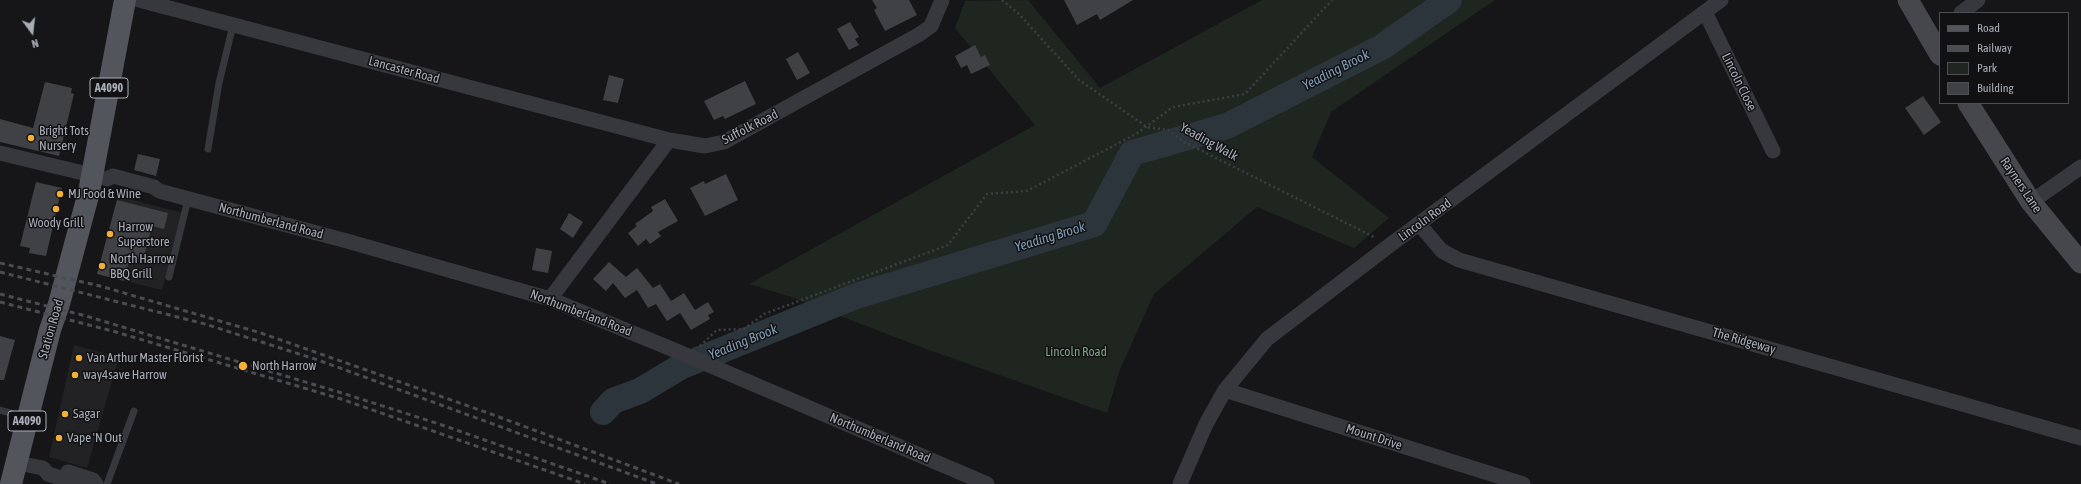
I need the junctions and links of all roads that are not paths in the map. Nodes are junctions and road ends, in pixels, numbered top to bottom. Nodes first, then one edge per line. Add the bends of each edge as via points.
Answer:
1 (125, 0) edge
2 (139, 0) edge
3 (942, 0) edge
4 (1721, 0) edge
5 (1908, 0) edge
6 (1978, 0) edge
7 (1705, 12) junction
8 (1962, 12) edge
9 (233, 25) junction
10 (1934, 32) edge
11 (1939, 51) edge
12 (1969, 104) edge
13 (669, 140) junction
14 (208, 150) dead end
15 (1773, 151) dead end
16 (0, 152) edge
17 (2081, 167) edge
18 (100, 177) junction
19 (188, 199) junction
20 (2031, 202) junction
21 (1419, 224) junction
22 (2081, 262) edge
23 (169, 277) dead end
24 (550, 299) junction
25 (1225, 390) junction
26 (0, 410) edge
27 (134, 411) dead end
28 (28, 418) junction
29 (2081, 438) edge
30 (18, 463) junction
31 (43, 468) junction
32 (12, 484) edge
33 (79, 484) edge
34 (96, 484) edge
35 (107, 484) edge
36 (987, 484) edge
37 (1180, 484) edge
38 (1523, 484) edge

1 - 18 main road, A4090
2 - 9 street, Lancaster Road
3 - 13 street, Suffolk Road via 931,26 920,34 724,142 705,146
4 - 7 street, Lincoln Road
5 - 10 street
6 - 8 street
7 - 15 street, Lincoln Close
7 - 21 street, Lincoln Road
9 - 13 street, Lancaster Road
9 - 14 lane via 219,83
10 - 11 street
12 - 20 street, Rayners Lane
13 - 24 street
16 - 18 street
17 - 20 street
18 - 19 street, Northumberland Road via 111,183 154,195 158,192
18 - 28 main road, Station Road / A4090 via 50,330
19 - 23 lane
19 - 24 street, Northumberland Road
20 - 22 street, Rayners Lane
21 - 25 street, Lincoln Road via 1267,339
21 - 29 street, The Ridgeway via 1442,251 1460,260
24 - 36 street, Northumberland Road
25 - 37 street, Lincoln Road via 1206,424
25 - 38 street, Mount Drive
26 - 28 lane
27 - 35 lane
28 - 30 main road, Station Road / A4090
30 - 31 street
30 - 32 main road, Station Road / A4090
31 - 33 street via 48,474
31 - 34 street via 49,465 93,480

